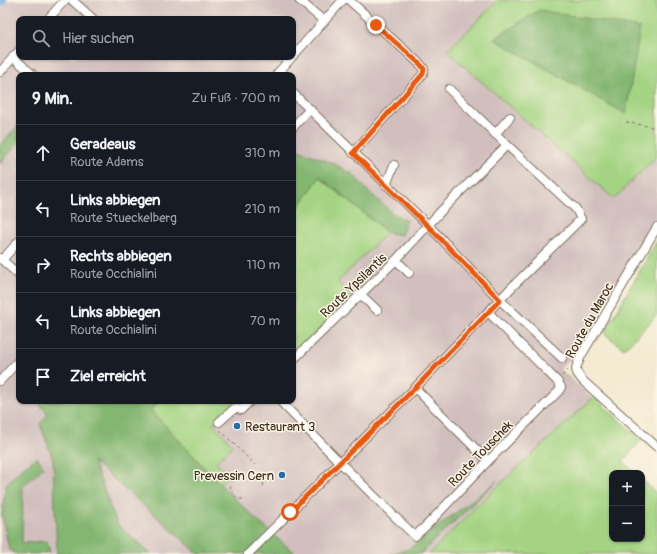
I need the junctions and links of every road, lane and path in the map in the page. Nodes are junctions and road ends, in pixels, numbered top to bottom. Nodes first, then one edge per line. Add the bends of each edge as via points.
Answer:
1 (65, 0) edge
2 (72, 0) edge
3 (299, 0) edge
4 (343, 0) edge
5 (349, 0) edge
6 (51, 16) edge
7 (90, 16) edge
8 (324, 21) junction
9 (296, 52) edge
10 (16, 54) edge
11 (21, 60) edge
12 (289, 60) edge
13 (0, 72) edge
14 (31, 72) edge
15 (279, 72) edge
16 (449, 89) dead end
17 (296, 96) edge
18 (310, 110) junction
19 (510, 117) dead end
20 (626, 122) dead end
21 (296, 124) edge
22 (657, 128) edge
23 (495, 134) junction
24 (507, 145) junction
25 (353, 153) junction
26 (394, 165) dead end
27 (386, 185) junction
28 (428, 226) junction
29 (657, 227) edge
30 (16, 244) edge
31 (1, 259) edge
32 (396, 260) junction
33 (16, 272) edge
34 (409, 273) dead end
35 (360, 294) junction
36 (500, 300) junction
37 (377, 310) dead end
38 (488, 312) junction
39 (296, 357) edge
40 (562, 358) dead end
41 (16, 363) edge
42 (576, 368) junction
43 (0, 381) edge
44 (557, 381) junction
45 (415, 388) junction
46 (247, 404) edge
47 (283, 404) edge
48 (220, 426) joint
49 (234, 439) dead end
50 (231, 441) junction
51 (657, 447) edge
52 (488, 461) junction
53 (340, 463) junction
54 (255, 465) dead end
55 (270, 475) dead end
56 (232, 476) dead end
57 (263, 486) dead end
58 (246, 499) dead end
59 (248, 554) edge

1 - 6 street
2 - 7 street
3 - 8 street
4 - 8 street
5 - 25 street via 424,69 423,74
8 - 9 street
10 - 13 street
11 - 14 street
12 - 15 street
16 - 23 street
17 - 18 street
18 - 21 street
18 - 25 street
19 - 23 street
20 - 22 path
23 - 24 street
24 - 28 street, Route Ypsilantis
24 - 36 street via 576,209 581,218
25 - 27 street
26 - 27 street
27 - 28 street
28 - 32 street, Route Ypsilantis
28 - 36 street
29 - 42 street, Route du Maroc
30 - 31 street
31 - 33 street
32 - 34 street
32 - 35 street, Route Ypsilantis
35 - 37 street
35 - 39 street, Route Ypsilantis
36 - 38 street
36 - 40 street
38 - 44 street
38 - 45 street
41 - 43 street
42 - 44 path via 570,368
42 - 51 street, Route du Maroc via 582,380
44 - 52 street, Route Touschek via 561,387 559,391
45 - 52 street
45 - 53 street
46 - 48 street via 242,410 235,408 230,411
47 - 53 street
48 - 50 path
49 - 50 path
50 - 54 path
52 - 53 street, Route Touschek via 415,536
53 - 59 street
55 - 57 path via 265,479
56 - 58 path via 231,491 238,499

